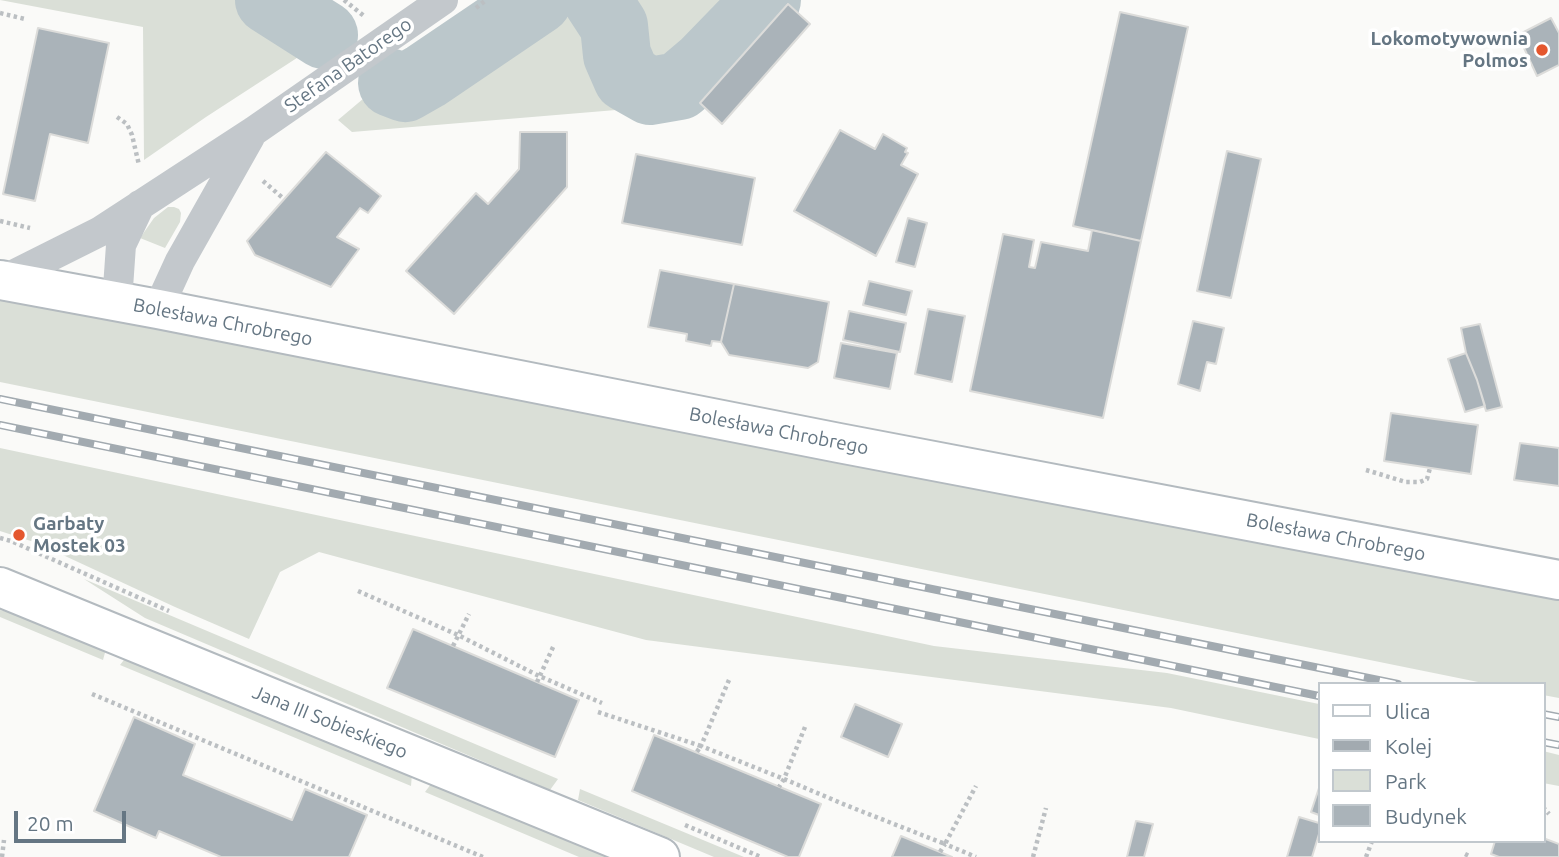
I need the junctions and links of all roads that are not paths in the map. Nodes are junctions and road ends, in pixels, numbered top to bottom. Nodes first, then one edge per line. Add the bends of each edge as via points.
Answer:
1 (443, 0) edge
2 (254, 131) junction
3 (140, 190) junction
4 (2, 280) edge
5 (117, 302) junction
6 (158, 309) junction
7 (1559, 580) edge
8 (0, 587) edge
9 (660, 857) edge

1 - 2 street, Stefana Batorego
2 - 3 street, Stefana Batorego
2 - 6 street, Stefana Batorego
3 - 4 street, Stefana Batorego via 99,232
3 - 5 street via 121,245
4 - 5 street, Bolesława Chrobrego
5 - 6 street, Bolesława Chrobrego
6 - 7 street, Bolesława Chrobrego
8 - 9 street, Jana III Sobieskiego

